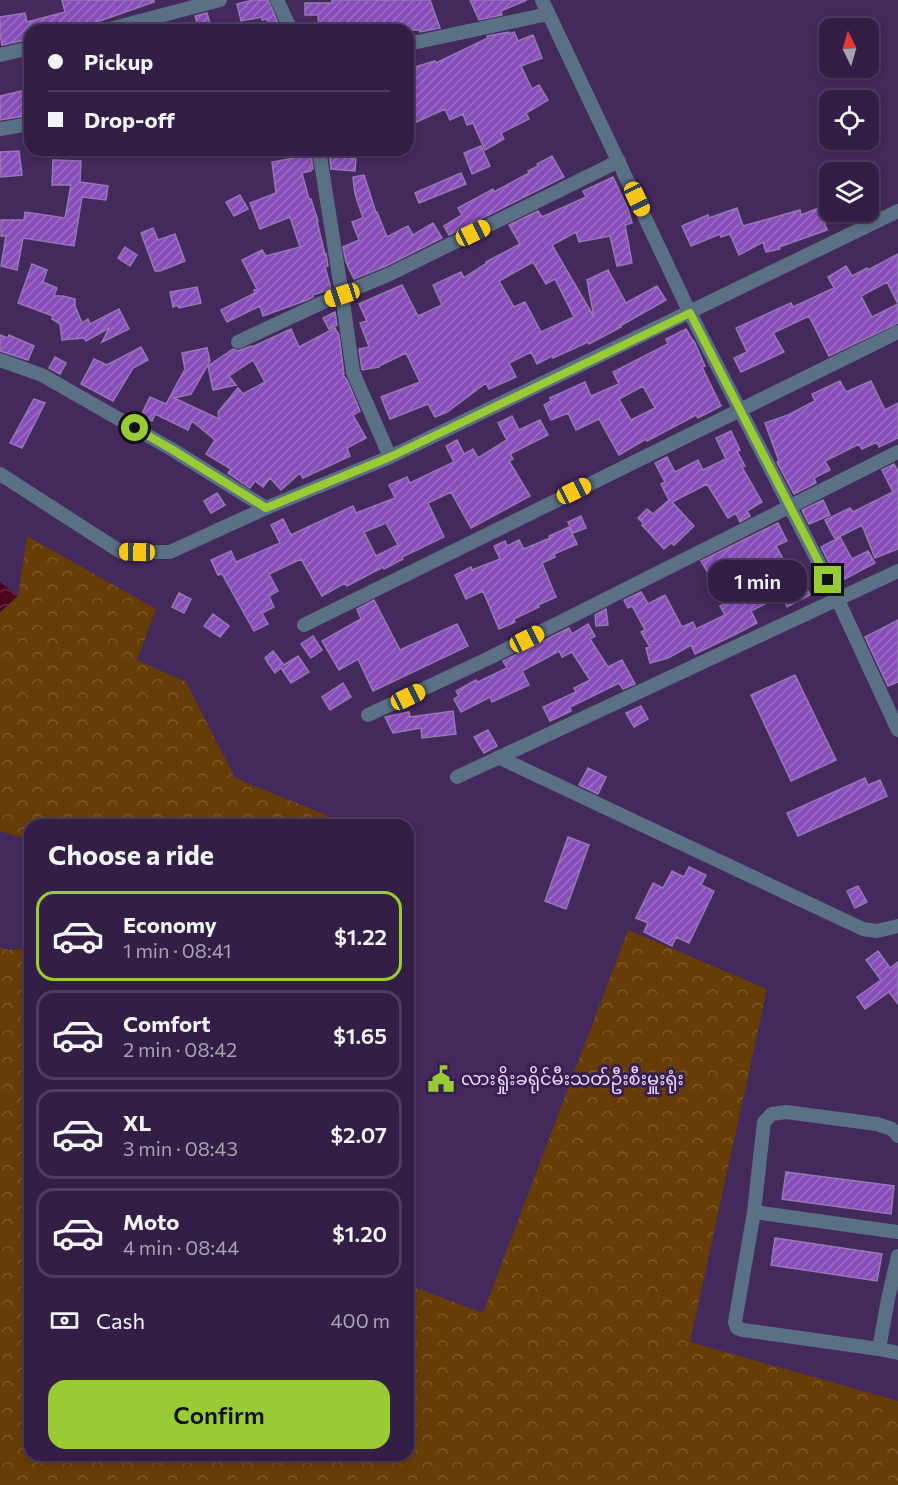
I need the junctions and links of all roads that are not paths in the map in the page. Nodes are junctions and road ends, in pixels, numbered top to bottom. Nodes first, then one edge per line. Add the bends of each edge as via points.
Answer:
1 (220, 0) edge
2 (277, 0) edge
3 (542, 0) edge
4 (548, 14) junction
5 (128, 24) edge
6 (288, 24) edge
7 (414, 43) edge
8 (24, 49) edge
9 (0, 54) edge
10 (24, 125) edge
11 (0, 129) edge
12 (320, 156) edge
13 (619, 161) junction
14 (898, 211) edge
15 (342, 295) junction
16 (690, 313) junction
17 (898, 332) edge
18 (238, 342) dead end
19 (0, 360) edge
20 (740, 409) junction
21 (898, 452) edge
22 (390, 457) junction
23 (0, 474) edge
24 (790, 507) junction
25 (266, 508) junction
26 (898, 571) edge
27 (837, 598) junction
28 (304, 625) dead end
29 (893, 705) edge
30 (368, 716) dead end
31 (898, 730) edge
32 (498, 757) junction
33 (457, 777) dead end
34 (898, 926) edge
35 (898, 1136) edge
36 (754, 1212) junction
37 (898, 1232) edge
38 (898, 1256) edge
39 (879, 1349) junction
40 (898, 1353) edge

1 - 5 street
2 - 6 street
3 - 4 street
4 - 7 street
4 - 13 street
8 - 9 street
10 - 11 street
12 - 15 street
13 - 15 street
13 - 16 street
14 - 16 street
15 - 18 street
15 - 22 street via 353,372
16 - 20 street
16 - 22 street
17 - 20 street
19 - 25 street via 42,375
20 - 24 street
20 - 28 street
21 - 24 street
22 - 25 street
23 - 25 street via 121,552 170,552
24 - 27 street
24 - 30 street
26 - 27 street
27 - 29 street
27 - 32 street
29 - 31 street
32 - 33 street
32 - 34 street via 863,928 877,931
35 - 36 street via 892,1128 877,1124 786,1112 772,1114 764,1122
36 - 37 street
36 - 39 street via 737,1328
38 - 39 street
39 - 40 street

